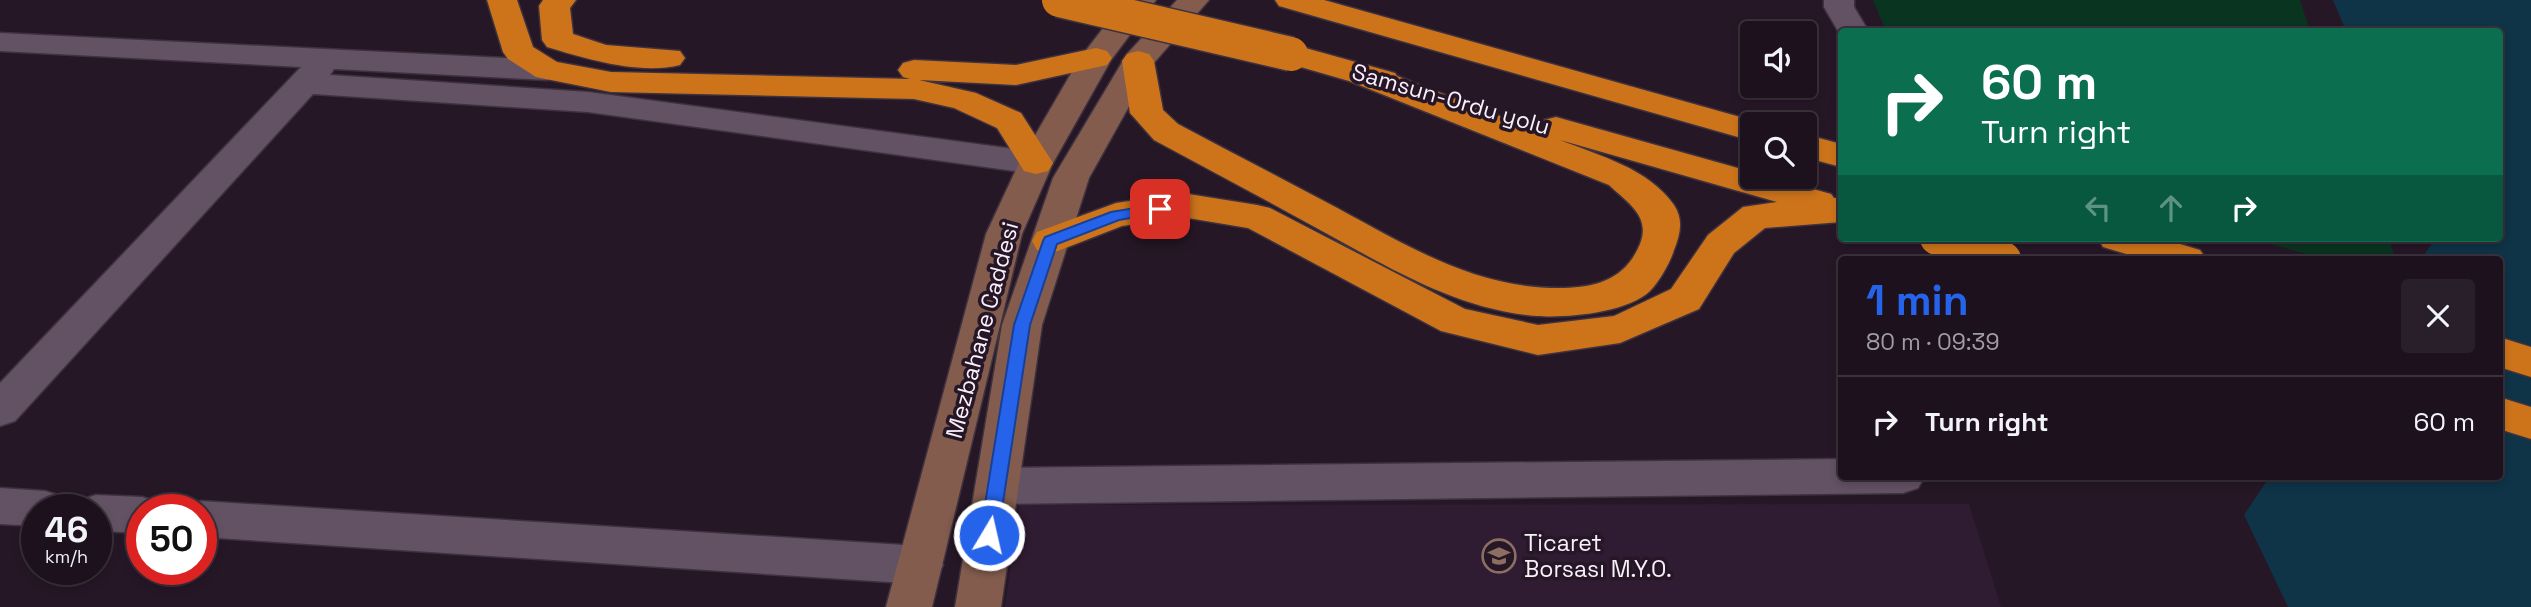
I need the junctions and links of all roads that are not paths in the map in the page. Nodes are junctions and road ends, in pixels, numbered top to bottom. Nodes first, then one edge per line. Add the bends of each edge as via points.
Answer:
1 (502, 0) edge
2 (561, 0) edge
3 (1059, 0) edge
4 (1141, 0) edge
5 (1194, 0) edge
6 (1839, 0) edge
7 (1300, 2) edge
8 (1852, 28) edge
9 (0, 42) edge
10 (1096, 58) junction
11 (1138, 61) junction
12 (547, 70) junction
13 (315, 71) junction
14 (1359, 73) junction
15 (1740, 127) edge
16 (1036, 163) junction
17 (1838, 208) edge
18 (1838, 209) edge
19 (1050, 241) junction
20 (1950, 242) edge
21 (2130, 242) edge
22 (1994, 256) edge
23 (2177, 256) edge
24 (2503, 353) edge
25 (2531, 362) edge
26 (0, 410) edge
27 (2503, 415) edge
28 (2531, 424) edge
29 (1838, 477) edge
30 (997, 486) junction
31 (0, 506) edge
32 (21, 507) edge
33 (217, 520) edge
34 (920, 565) junction
35 (909, 607) edge
36 (978, 607) edge

1 - 12 highway via 519,52
2 - 10 highway via 554,6 558,40 604,54 1016,75
3 - 14 highway, Samsun-Ordu yolu, bridge
4 - 10 main road, Mezbahane Caddesi
5 - 11 main road, Mezbahane Caddesi
6 - 8 street
7 - 15 highway
9 - 13 street
10 - 16 main road, Mezbahane Caddesi
11 - 14 highway via 1147,113 1166,132 1432,274 1495,296 1538,302 1582,301 1636,282 1663,232 1658,211 1621,177
11 - 19 main road, Mezbahane Caddesi via 1070,178
12 - 13 street
12 - 16 highway via 611,82 914,89 964,100 1009,121
13 - 16 street via 588,102
13 - 26 street
14 - 17 highway, Samsun-Ordu yolu
16 - 34 main road, Mezbahane Caddesi via 1004,234
18 - 19 highway via 1756,216 1721,244 1685,299 1620,329 1538,340 1455,321 1257,217 1182,205 1116,215
19 - 30 main road, Mezbahane Caddesi via 1022,325
20 - 22 highway, bridge
21 - 23 highway
24 - 25 highway
27 - 28 highway
29 - 30 street
30 - 36 main road, Mezbahane Caddesi
31 - 32 street
33 - 34 street
34 - 35 main road, Mezbahane Caddesi

